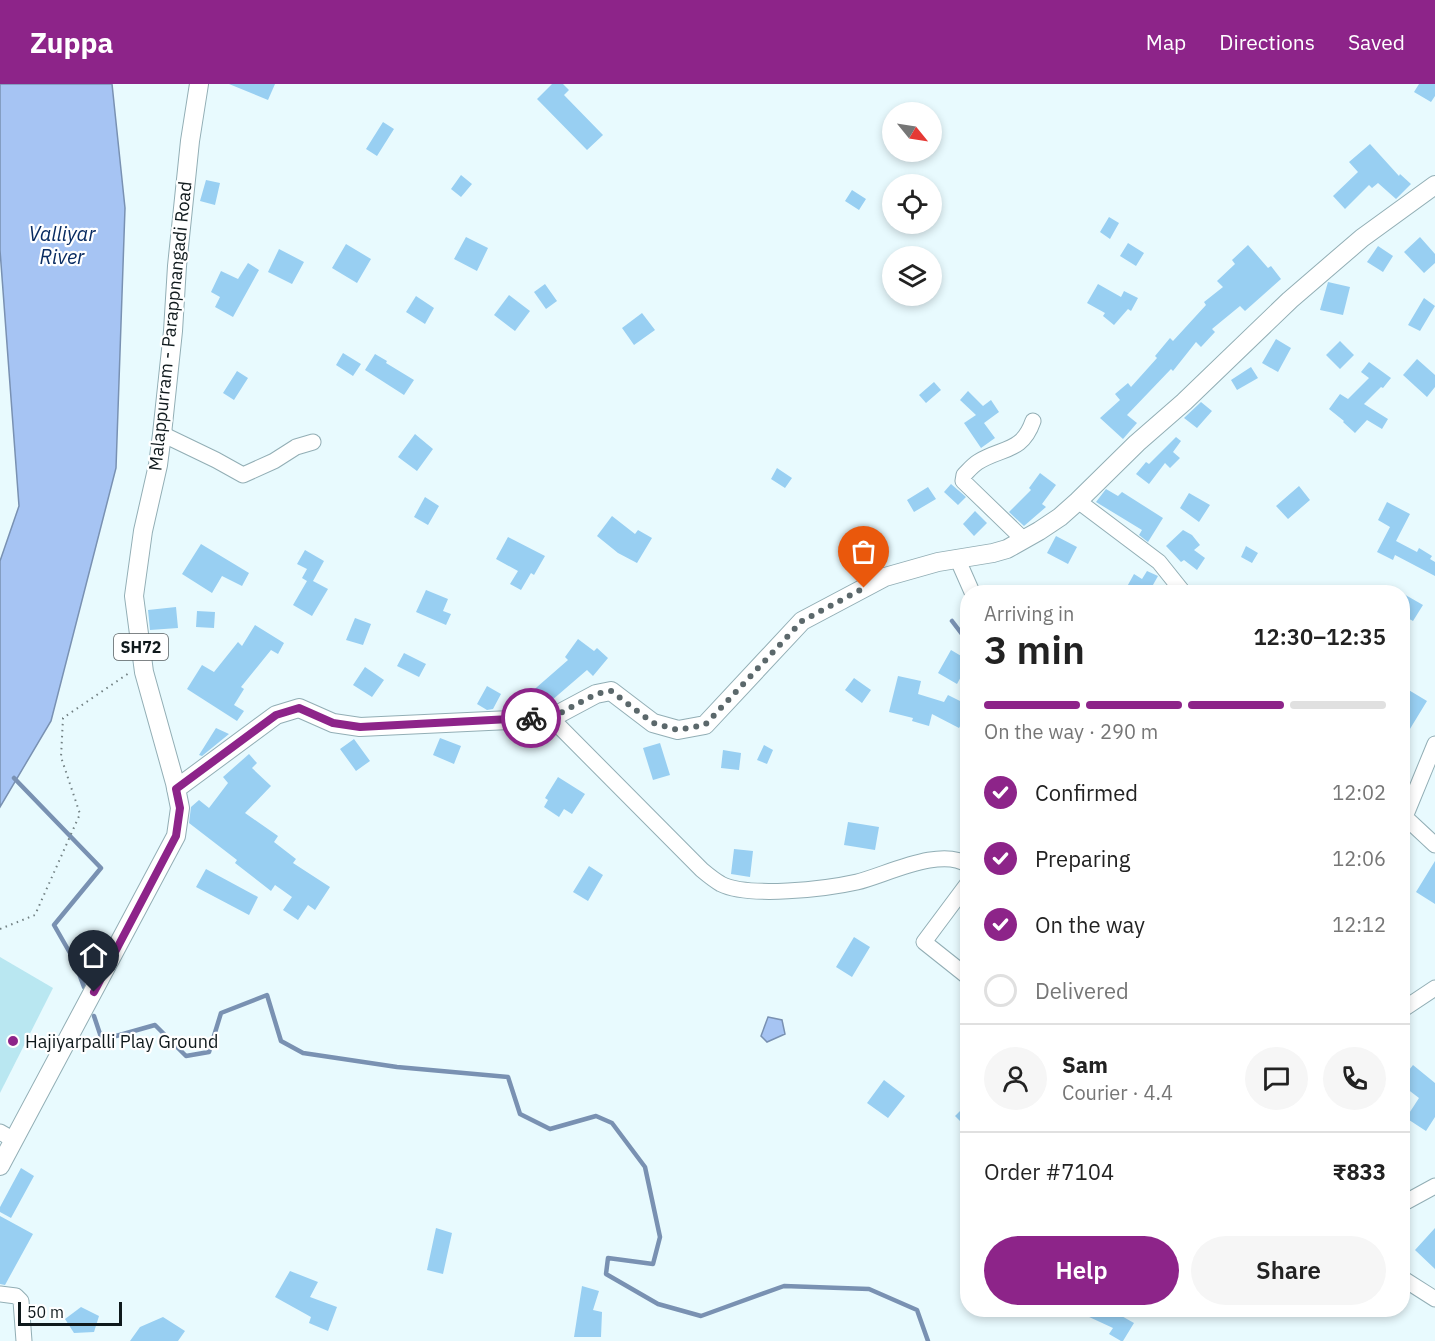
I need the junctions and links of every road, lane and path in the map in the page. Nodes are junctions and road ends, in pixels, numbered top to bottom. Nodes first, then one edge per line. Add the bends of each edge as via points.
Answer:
1 (200, 84) edge
2 (1432, 193) edge
3 (1033, 421) dead end
4 (162, 434) junction
5 (313, 442) dead end
6 (1078, 501) junction
7 (1023, 540) junction
8 (957, 558) junction
9 (969, 585) edge
10 (1177, 585) edge
11 (143, 663) junction
12 (551, 718) junction
13 (1435, 744) edge
14 (176, 789) junction
15 (1410, 803) edge
16 (1410, 822) edge
17 (1435, 845) edge
18 (960, 861) edge
19 (960, 894) edge
20 (0, 929) edge
21 (960, 970) edge
22 (1435, 988) edge
23 (1410, 1005) edge
24 (7, 1136) edge
25 (0, 1166) edge
26 (1435, 1186) edge
27 (1410, 1200) edge
28 (1410, 1283) edge
29 (0, 1294) edge
30 (1435, 1299) edge
31 (24, 1341) edge

1 - 4 main road, Malappurram - Parappnangadi Road / SH72 via 190,141
2 - 6 main road via 1362,238 1290,300
3 - 7 street via 1016,447 978,462 963,480
4 - 5 street via 243,476
4 - 11 main road, Malappurram - Parappnangadi Road / SH72 via 134,596
6 - 7 main road
6 - 10 street via 1159,562
7 - 8 main road via 993,553
8 - 9 street
8 - 12 main road via 885,577 802,621 705,725 678,730 653,723 611,691 596,694
11 - 14 main road, Malappurram - Parappnangadi Road / SH72
11 - 20 path via 63,718 61,757 80,814 35,915
12 - 14 main road via 360,727 333,723 299,708 276,715
12 - 18 street via 702,870 722,884 790,892 857,882 925,861 947,858
13 - 15 street
14 - 24 main road, Malappurram - Parappnangadi Road / SH72 via 180,808 176,836
16 - 17 street
19 - 21 street via 924,942
22 - 23 street
24 - 25 main road, Malappurram - Parappnangadi Road / SH72
26 - 27 street
28 - 30 street
29 - 31 street via 16,1296 21,1301

